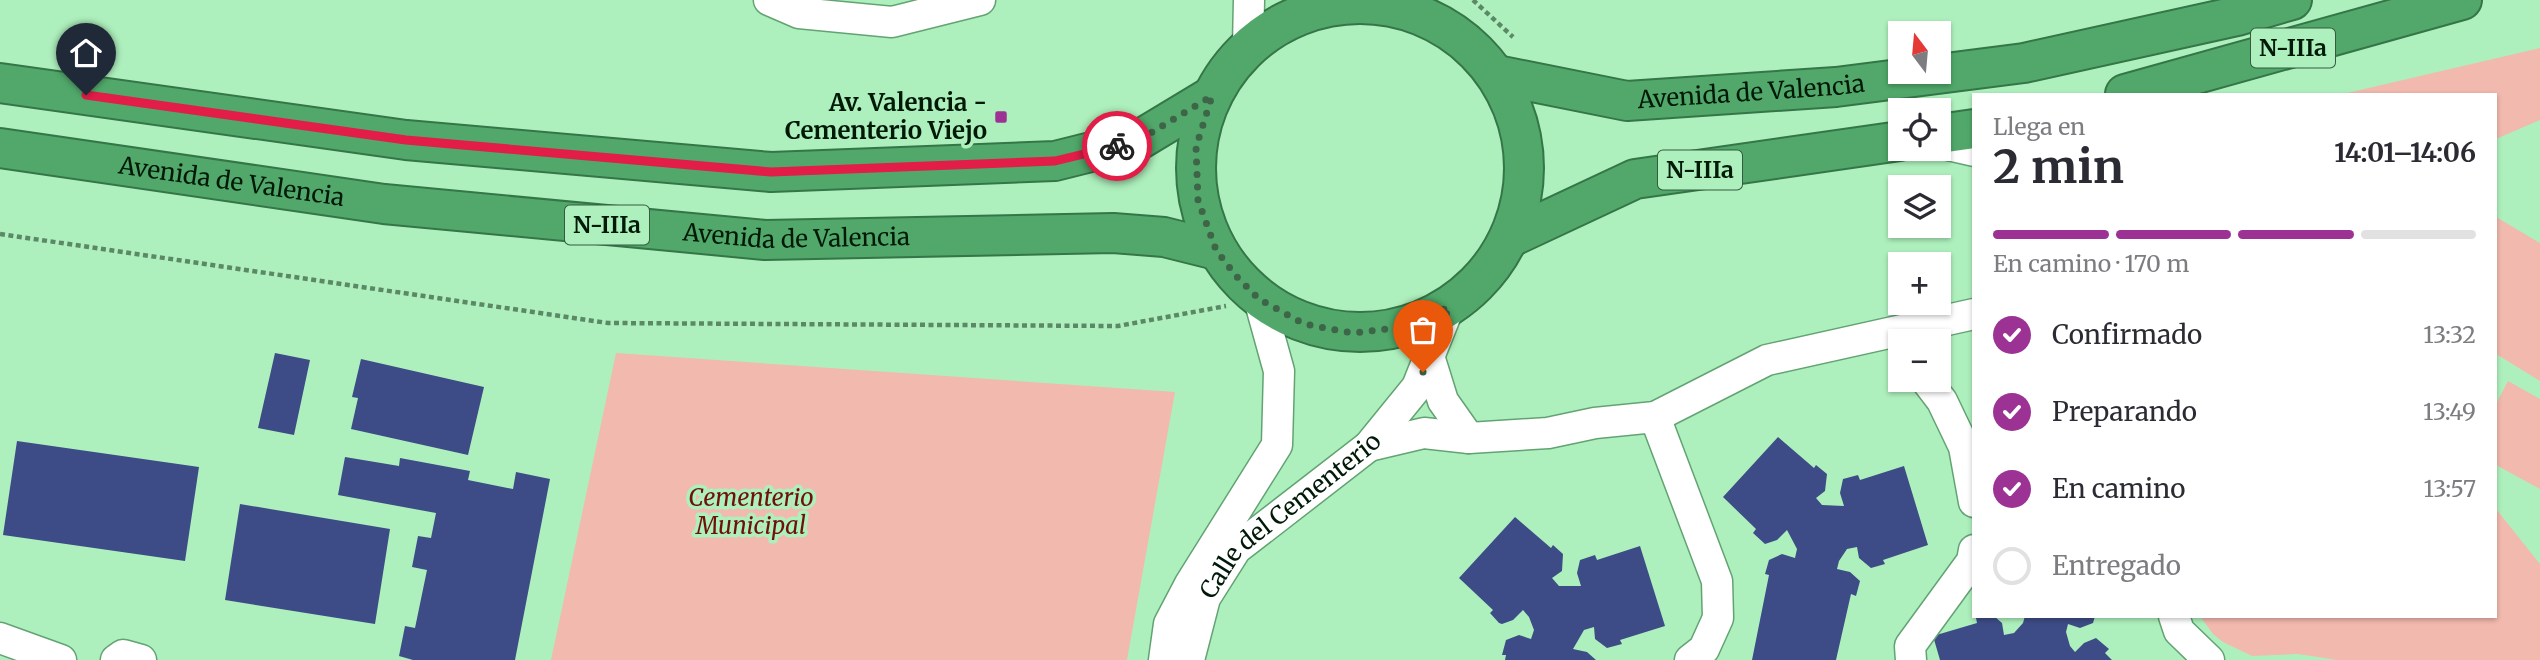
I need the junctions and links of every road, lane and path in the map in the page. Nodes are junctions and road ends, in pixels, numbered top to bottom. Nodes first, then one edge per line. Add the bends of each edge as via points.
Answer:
1 (769, 0) edge
2 (980, 0) edge
3 (1249, 0) edge
4 (2292, 0) edge
5 (2462, 0) edge
6 (1355, 1) edge
7 (792, 6) edge
8 (1248, 46) junction
9 (1497, 75) junction
10 (0, 83) edge
11 (2129, 93) edge
12 (1212, 96) junction
13 (1972, 129) edge
14 (1951, 132) edge
15 (1888, 143) edge
16 (1951, 146) edge
17 (0, 148) edge
18 (1972, 151) edge
19 (0, 234) edge
20 (1511, 237) junction
21 (1216, 250) junction
22 (1259, 299) junction
23 (1449, 307) junction
24 (1972, 314) edge
25 (1878, 334) junction
26 (1888, 343) edge
27 (1429, 356) junction
28 (1935, 392) edge
29 (1655, 416) junction
30 (1469, 438) junction
31 (1369, 446) junction
32 (1972, 491) edge
33 (1972, 561) edge
34 (2175, 618) edge
35 (0, 638) edge
36 (61, 660) edge
37 (116, 660) edge
38 (141, 660) edge
39 (1164, 660) edge
40 (1189, 660) edge
41 (1690, 660) edge
42 (1911, 660) edge
43 (2209, 660) edge

1 - 7 street
2 - 7 street via 892,22
3 - 8 street
4 - 9 highway, Avenida de Valencia / N-IIIa via 2024,63 1836,87 1627,101
5 - 11 highway, N-IIIa
6 - 8 highway via 1299,15
6 - 9 highway via 1411,11 1460,36
8 - 12 highway
9 - 20 highway via 1521,126 1523,149 1525,182
10 - 12 highway via 406,140 771,172 1055,161 1139,140
12 - 21 highway via 1196,147 1198,200
13 - 14 highway
15 - 20 highway, N-IIIa via 1634,179
16 - 18 street
17 - 21 highway, Avenida de Valencia / N-IIIa via 384,204 765,240 1113,233 1164,237
19 - 22 path via 608,323 1118,326
20 - 23 highway via 1485,276
21 - 22 highway
22 - 23 highway via 1304,324 1353,333 1403,327
22 - 39 street, Calle del Cementerio via 1279,371 1277,445 1190,584 1169,624
23 - 27 street, Calle del Cementerio
24 - 25 street
25 - 26 street
25 - 29 street via 1767,360
27 - 30 street via 1443,401
27 - 31 street, Calle del Cementerio via 1417,387
28 - 32 street via 1964,447
29 - 30 street via 1548,433
29 - 41 street via 1717,581 1718,618 1704,649
30 - 31 street via 1424,433
31 - 40 street, Calle del Cementerio via 1236,549 1205,598
33 - 42 street via 1910,646
34 - 43 street via 2179,631
35 - 36 street
37 - 38 street via 123,655

